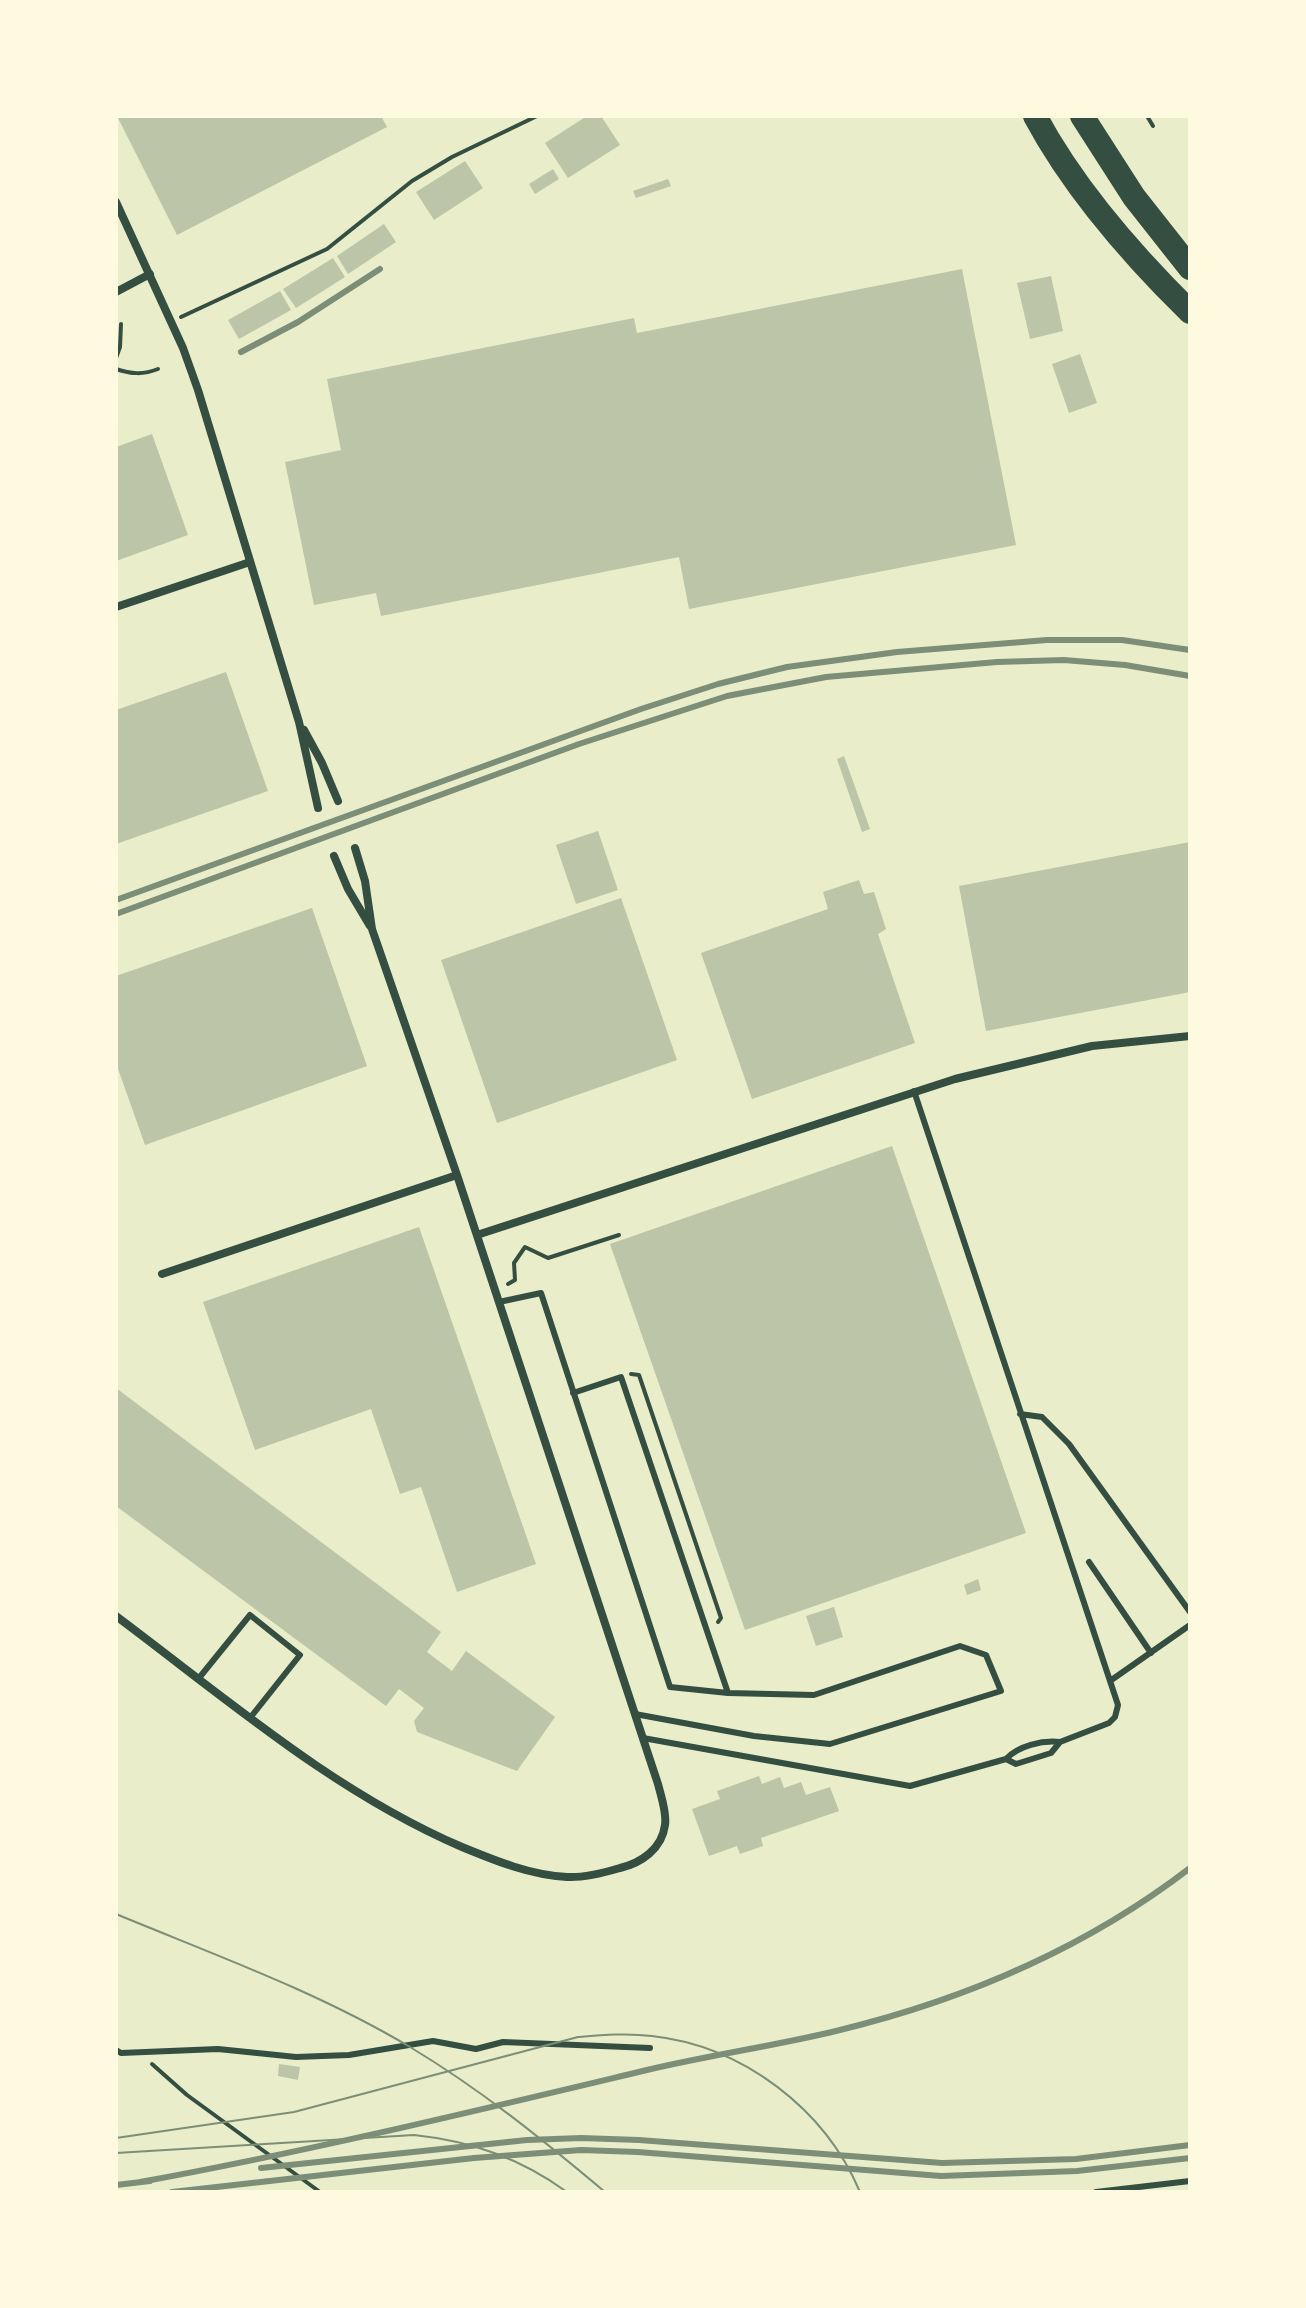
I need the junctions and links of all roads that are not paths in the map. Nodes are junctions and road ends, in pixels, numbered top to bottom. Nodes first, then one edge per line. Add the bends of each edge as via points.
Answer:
1 (1035, 116) edge
2 (1082, 116) edge
3 (116, 202) edge
4 (1190, 268) edge
5 (150, 274) junction
6 (116, 292) edge
7 (1190, 312) edge
8 (250, 562) junction
9 (116, 607) edge
10 (299, 722) junction
11 (338, 801) dead end
12 (318, 808) dead end
13 (355, 848) dead end
14 (334, 856) dead end
15 (372, 929) junction
16 (1190, 1036) edge
17 (914, 1091) junction
18 (457, 1175) junction
19 (477, 1235) junction
20 (162, 1274) dead end
21 (499, 1302) junction
22 (573, 1393) junction
23 (1020, 1414) junction
24 (1089, 1562) dead end
25 (1190, 1612) edge
26 (116, 1616) edge
27 (1190, 1625) edge
28 (1151, 1653) junction
29 (199, 1678) junction
30 (1110, 1681) junction
31 (728, 1693) junction
32 (635, 1714) junction
33 (250, 1718) junction
34 (643, 1738) junction
35 (1060, 1742) junction
36 (1006, 1759) junction
37 (650, 2048) dead end
38 (116, 2050) edge
39 (1190, 2181) edge
40 (1096, 2192) edge

1 - 7 highway via 1102,216
2 - 4 highway via 1134,197
3 - 5 street
5 - 6 street
5 - 8 street via 198,390
8 - 9 street
8 - 10 street
10 - 11 street
10 - 12 street
13 - 15 street
14 - 15 street
15 - 18 street
16 - 17 street via 1066,1051
17 - 19 street
17 - 23 lane
18 - 19 street
18 - 20 street
19 - 21 street
21 - 22 lane via 541,1293
21 - 32 street
22 - 31 lane via 670,1687
22 - 31 lane via 621,1377
23 - 25 lane via 1042,1417 1069,1444
23 - 30 lane
24 - 28 lane
26 - 29 street
27 - 28 lane
28 - 30 lane
29 - 33 street
29 - 33 lane via 250,1615 300,1655
30 - 35 lane via 1118,1705 1115,1717
31 - 32 lane via 814,1695 960,1646 986,1655 1001,1691 830,1744
32 - 34 street
33 - 34 street via 392,1814 494,1861 569,1877 636,1864 657,1847 666,1825
34 - 36 lane via 910,1786
35 - 36 lane via 1047,1741
35 - 36 lane via 1051,1753 1016,1764
37 - 38 lane via 503,2042 476,2049 433,2041 349,2055 296,2057 218,2049
39 - 40 lane

